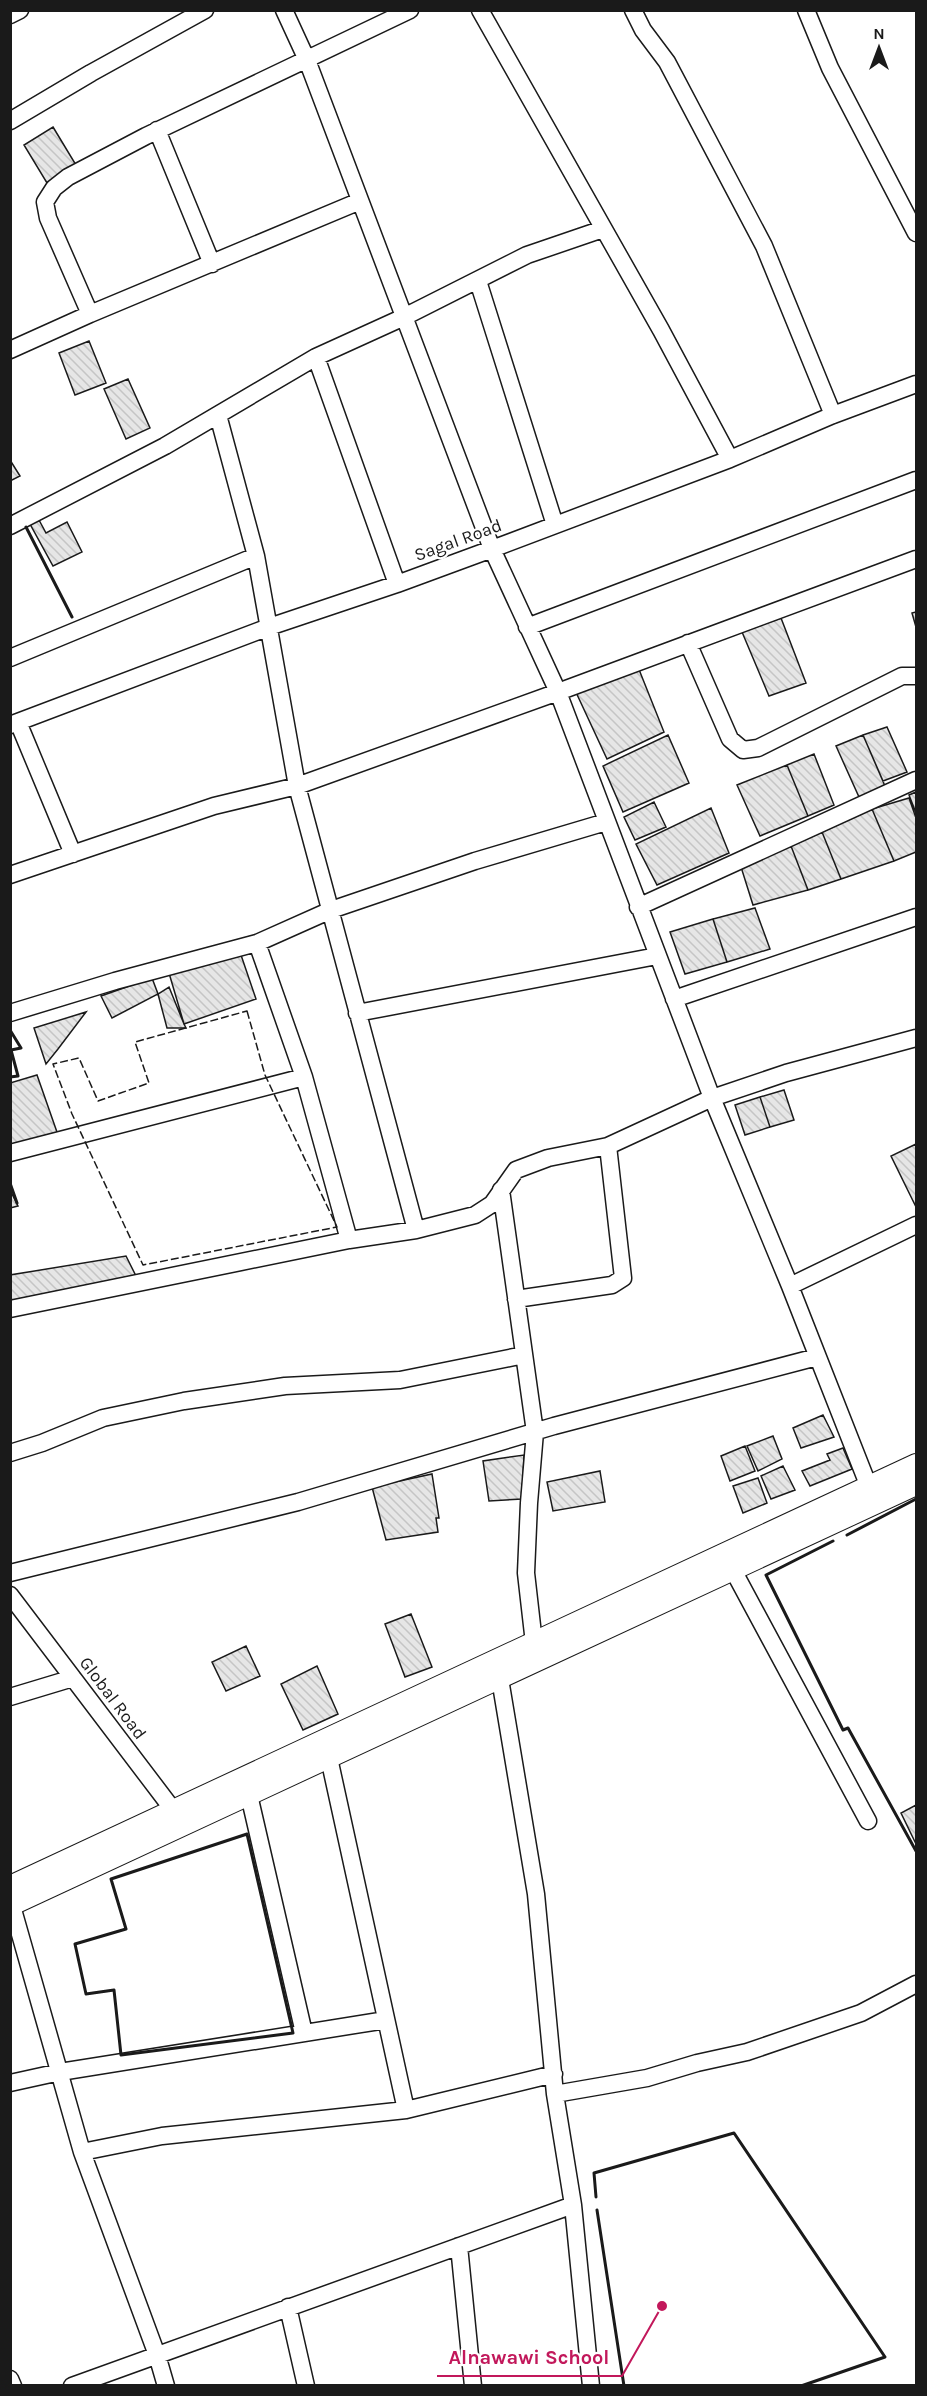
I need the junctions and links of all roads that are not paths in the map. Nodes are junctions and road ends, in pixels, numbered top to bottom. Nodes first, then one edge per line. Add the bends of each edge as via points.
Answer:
1 (20, 10) edge
2 (205, 10) edge
3 (284, 10) edge
4 (410, 10) edge
5 (480, 10) edge
6 (633, 10) edge
7 (806, 10) edge
8 (10, 15) edge
9 (307, 60) junction
10 (10, 121) edge
11 (157, 130) junction
12 (360, 201) junction
13 (603, 229) junction
14 (916, 233) edge
15 (212, 264) junction
16 (478, 281) junction
17 (90, 314) junction
18 (404, 317) junction
19 (10, 350) edge
20 (316, 357) junction
21 (916, 384) edge
22 (218, 415) junction
23 (833, 415) junction
24 (730, 459) junction
25 (916, 480) edge
26 (555, 525) junction
27 (10, 526) edge
28 (492, 549) junction
29 (256, 556) junction
30 (916, 559) edge
31 (397, 584) junction
32 (269, 627) junction
33 (527, 627) junction
34 (688, 643) junction
35 (10, 658) edge
36 (916, 676) edge
37 (558, 692) junction
38 (14, 724) edge
39 (916, 780) edge
40 (297, 786) junction
41 (606, 822) junction
42 (73, 854) junction
43 (10, 876) edge
44 (638, 907) junction
45 (331, 910) junction
46 (916, 917) edge
47 (257, 943) junction
48 (657, 956) junction
49 (674, 999) junction
50 (10, 1013) edge
51 (357, 1013) junction
52 (916, 1038) edge
53 (304, 1077) junction
54 (712, 1098) junction
55 (608, 1146) junction
56 (10, 1153) edge
57 (501, 1190) junction
58 (916, 1225) edge
59 (416, 1230) junction
60 (349, 1240) junction
61 (790, 1286) junction
62 (516, 1299) junction
63 (10, 1309) edge
64 (524, 1355) junction
65 (817, 1357) junction
66 (535, 1432) junction
67 (10, 1453) edge
68 (916, 1464) edge
69 (916, 1485) edge
70 (870, 1496) junction
71 (733, 1570) junction
72 (10, 1573) edge
73 (10, 1595) edge
74 (534, 1643) junction
75 (73, 1678) junction
76 (500, 1678) junction
77 (10, 1697) edge
78 (329, 1758) junction
79 (249, 1795) junction
80 (179, 1818) junction
81 (868, 1821) dead end
82 (11, 1899) edge
83 (916, 1984) edge
84 (387, 2020) junction
85 (304, 2033) junction
86 (60, 2072) junction
87 (554, 2074) junction
88 (10, 2083) edge
89 (555, 2094) junction
90 (406, 2110) junction
91 (82, 2152) junction
92 (573, 2205) junction
93 (459, 2246) junction
94 (288, 2307) junction
95 (157, 2355) junction
96 (10, 2379) edge
97 (13, 2385) edge
98 (72, 2385) edge
99 (166, 2385) edge
100 (306, 2385) edge
101 (473, 2385) edge
102 (591, 2385) edge

1 - 8 street
2 - 10 street
3 - 9 street
4 - 9 street
5 - 13 street
6 - 23 street via 667,62 764,246
7 - 14 street via 830,68
9 - 11 street
9 - 12 street
11 - 15 street
11 - 17 street via 68,177 45,202 48,218
12 - 15 street
12 - 18 street
13 - 16 street via 527,255
13 - 24 street
15 - 17 street
16 - 18 street
16 - 26 street
17 - 19 street
18 - 20 street
18 - 28 street
20 - 22 street
20 - 31 street
21 - 23 street, Sagal Road
22 - 27 street
22 - 29 street
23 - 24 street, Sagal Road
24 - 26 street, Sagal Road
25 - 33 street
26 - 28 street, Sagal Road
28 - 31 street, Sagal Road
28 - 33 street
29 - 32 street
29 - 35 street
30 - 34 street
31 - 32 street, Sagal Road
32 - 38 street, Sagal Road
32 - 40 street
33 - 37 street
34 - 36 street via 730,739 743,750 758,748 902,676
34 - 37 street
37 - 40 street
37 - 41 street
38 - 42 street
39 - 44 street
40 - 42 street via 214,806
40 - 45 street
41 - 44 street
41 - 45 street
42 - 43 street
44 - 48 street
45 - 47 street
45 - 51 street
46 - 49 street
47 - 50 street
47 - 53 street
48 - 49 street
48 - 51 street
49 - 54 street
51 - 59 street
52 - 54 street via 786,1073
53 - 56 street
53 - 60 street
54 - 55 street
54 - 61 street
55 - 57 street via 548,1158 516,1170
55 - 62 street via 623,1278 612,1286
57 - 59 street via 492,1204 475,1215
57 - 62 street
58 - 61 street
59 - 60 street
60 - 63 street
61 - 65 street
62 - 64 street
64 - 66 street
64 - 67 street via 400,1380 285,1386 184,1401 103,1418
65 - 66 street
65 - 70 street
66 - 72 street via 298,1502
66 - 74 street via 526,1573
68 - 70 street
69 - 70 street
70 - 71 street
70 - 74 street
71 - 76 street
71 - 81 street
73 - 75 street, Global Road
74 - 80 street
75 - 77 street
75 - 80 street, Global Road
76 - 78 street
76 - 87 street via 537,1894
78 - 79 street
78 - 84 street
79 - 80 street
79 - 85 street
80 - 82 street
82 - 86 street
83 - 89 street via 861,2013 747,2052 647,2078
84 - 85 street
84 - 90 street
85 - 86 street
86 - 88 street
86 - 91 street
87 - 89 street
87 - 90 street
89 - 92 street
90 - 91 street via 162,2136
91 - 95 street
92 - 93 street
92 - 102 street
93 - 94 street
93 - 101 street
94 - 95 street
94 - 100 street
95 - 98 street
95 - 99 street
96 - 97 street

